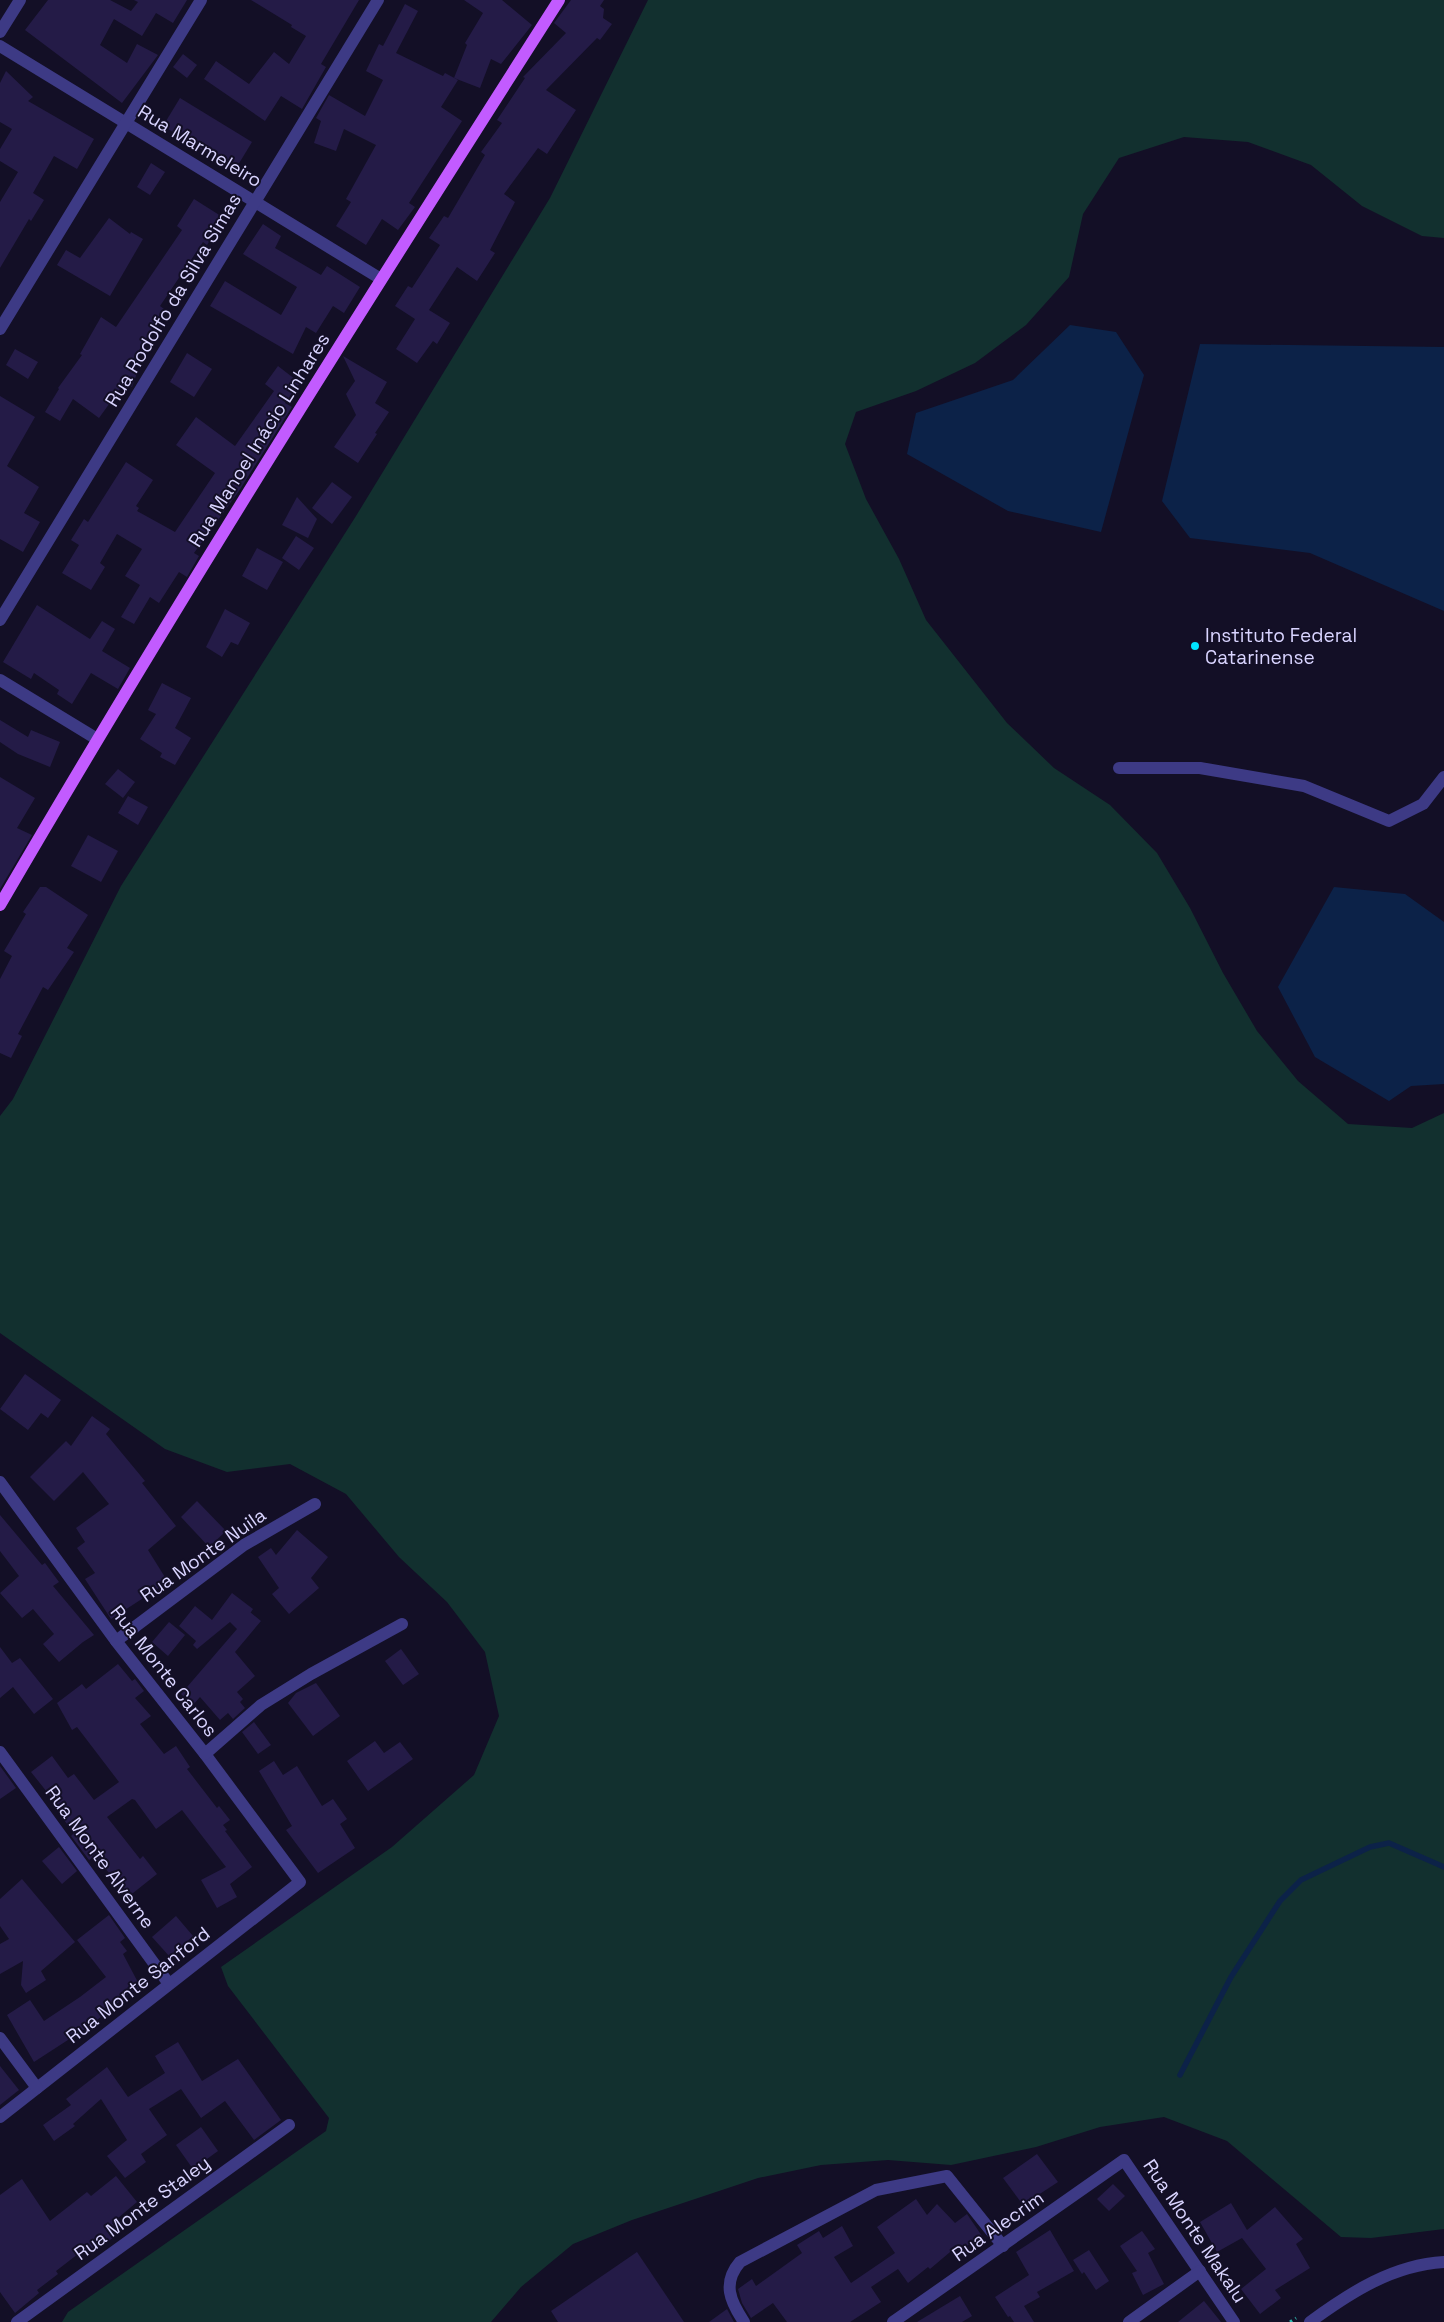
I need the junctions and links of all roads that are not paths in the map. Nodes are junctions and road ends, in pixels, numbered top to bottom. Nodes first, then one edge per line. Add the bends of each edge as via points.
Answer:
1 (20, 0) edge
2 (201, 0) edge
3 (378, 0) edge
4 (559, 0) edge
5 (0, 32) edge
6 (0, 46) edge
7 (126, 123) junction
8 (255, 202) junction
9 (381, 279) junction
10 (0, 329) edge
11 (0, 620) edge
12 (0, 680) edge
13 (96, 739) junction
14 (1119, 768) dead end
15 (1444, 777) edge
16 (0, 905) edge
17 (0, 1482) edge
18 (315, 1504) dead end
19 (402, 1624) dead end
20 (116, 1642) junction
21 (0, 1752) edge
22 (205, 1754) junction
23 (300, 1882) joint
24 (169, 1984) junction
25 (0, 2038) edge
26 (37, 2088) junction
27 (0, 2117) edge
28 (289, 2125) dead end
29 (1124, 2160) joint
30 (1003, 2246) junction
31 (1444, 2262) edge
32 (1200, 2271) junction
33 (17, 2322) edge
34 (744, 2322) edge
35 (894, 2322) edge
36 (1129, 2322) edge
37 (1234, 2322) edge
38 (1310, 2322) edge

1 - 5 street
2 - 7 street
3 - 8 street, Rua Rodolfo da Silva Simas
4 - 9 main road, Rua Manoel Inácio Linhares
6 - 7 street, Rua Marmeleiro
7 - 8 street, Rua Marmeleiro
7 - 10 street
8 - 9 street, Rua Marmeleiro
8 - 11 street, Rua Rodolfo da Silva Simas
9 - 13 main road, Rua Manoel Inácio Linhares
12 - 13 street
13 - 16 main road, Rua Manoel Inácio Linhares
14 - 15 street via 1200,768 1304,786 1389,821 1423,804
17 - 20 street, Rua Monte Carlos
18 - 20 street, Rua Monte Nuila via 244,1545
19 - 22 street via 261,1705
20 - 22 street, Rua Monte Carlos
21 - 24 street, Rua Monte Alverne
22 - 23 street, Rua Monte Carlos
23 - 24 street, Rua Monte Sanford
24 - 26 street, Rua Monte Sanford
25 - 26 street
26 - 27 street, Rua Monte Sanford
28 - 33 street, Rua Monte Staley
29 - 30 street, Rua Alecrim
29 - 32 street, Rua Monte Makalu
30 - 34 street via 947,2176 876,2190 740,2262 728,2288 733,2306
30 - 35 street, Rua Alecrim
31 - 38 street via 1420,2264 1379,2278 1353,2291
32 - 36 street
32 - 37 street, Rua Monte Makalu

